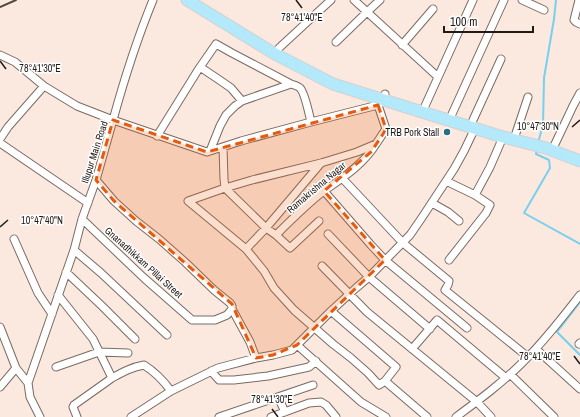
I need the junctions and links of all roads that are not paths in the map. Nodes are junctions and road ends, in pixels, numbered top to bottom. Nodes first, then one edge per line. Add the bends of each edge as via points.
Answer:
1 (152, 0) edge
2 (187, 0) edge
3 (201, 0) edge
4 (331, 0) edge
5 (354, 0) edge
6 (380, 0) edge
7 (474, 0) edge
8 (504, 0) edge
9 (522, 0) edge
10 (579, 0) edge
11 (433, 9) dead end
12 (544, 10) dead end
13 (366, 12) junction
14 (580, 24) edge
15 (336, 42) dead end
16 (402, 45) junction
17 (279, 48) junction
18 (0, 55) edge
19 (501, 60) dead end
20 (200, 67) junction
21 (438, 77) junction
22 (291, 84) junction
23 (44, 86) junction
24 (580, 93) edge
25 (528, 98) dead end
26 (382, 99) junction
27 (242, 101) junction
28 (425, 106) junction
29 (452, 114) junction
30 (113, 120) junction
31 (310, 122) junction
32 (474, 124) junction
33 (157, 136) junction
34 (503, 136) junction
35 (518, 137) junction
36 (0, 139) edge
37 (0, 143) edge
38 (376, 144) junction
39 (551, 146) junction
40 (223, 147) junction
41 (210, 151) junction
42 (580, 154) edge
43 (580, 161) edge
44 (321, 163) junction
45 (342, 178) junction
46 (96, 180) junction
47 (446, 181) junction
48 (225, 188) junction
49 (324, 191) junction
50 (475, 195) junction
51 (88, 203) junction
52 (432, 203) junction
53 (82, 219) junction
54 (319, 221) dead end
55 (459, 221) dead end
56 (266, 228) junction
57 (328, 234) dead end
58 (276, 235) junction
59 (14, 239) dead end
60 (403, 242) junction
61 (246, 249) junction
62 (74, 250) junction
63 (385, 260) junction
64 (449, 260) dead end
65 (322, 266) dead end
66 (66, 272) junction
67 (369, 277) junction
68 (349, 294) junction
69 (58, 295) junction
70 (580, 295) edge
71 (232, 309) junction
72 (331, 311) junction
73 (52, 314) junction
74 (0, 327) edge
75 (314, 328) junction
76 (467, 328) dead end
77 (430, 329) junction
78 (167, 335) dead end
79 (136, 339) dead end
80 (297, 345) junction
81 (412, 349) junction
82 (536, 349) junction
83 (99, 352) junction
84 (128, 353) dead end
85 (256, 358) junction
86 (528, 358) junction
87 (316, 361) junction
88 (56, 366) dead end
89 (16, 368) junction
90 (211, 371) junction
91 (508, 376) junction
92 (112, 378) junction
93 (385, 381) junction
94 (28, 383) junction
95 (313, 385) dead end
96 (0, 387) edge
97 (580, 389) edge
98 (171, 391) junction
99 (278, 397) junction
100 (477, 402) junction
101 (285, 412) junction
102 (40, 417) edge
103 (76, 417) edge
104 (131, 417) edge
105 (218, 417) edge
106 (271, 417) edge
107 (336, 417) edge
108 (386, 417) edge
109 (427, 417) edge
110 (456, 417) edge
111 (491, 417) edge
112 (554, 417) edge

1 - 30 street
2 - 26 main road via 275,54 333,84
3 - 17 main road
4 - 17 street
5 - 13 street
6 - 13 street
7 - 21 street
8 - 29 street
9 - 12 street
10 - 14 street via 574,20
11 - 16 street
13 - 15 street
13 - 16 street
16 - 21 street
17 - 26 main road
18 - 23 street via 15,62
19 - 32 street
20 - 22 street via 216,44
20 - 27 street via 230,88
20 - 33 street
21 - 28 street
22 - 27 street
22 - 31 street via 300,87
23 - 30 street via 77,106
23 - 36 street
24 - 39 street
25 - 35 street
26 - 28 main road
26 - 31 street, Illupur Main Road
26 - 32 main road
26 - 38 street, Ramakrishna Nagar via 386,129
27 - 41 street via 226,115
28 - 29 main road
29 - 32 main road
30 - 33 street, Illupur Main Road
30 - 46 street, Illupur Main Road
31 - 40 street, Illupur Main Road
32 - 34 main road
32 - 35 main road
32 - 47 street via 464,151
33 - 41 street, Illupur Main Road
34 - 35 main road
34 - 50 street
35 - 39 main road
37 - 51 street
38 - 44 street, Ramakrishna Nagar
38 - 45 street, Ramakrishna Nagar via 371,152
39 - 42 main road
39 - 43 main road
40 - 41 street, Illupur Main Road
40 - 48 street
44 - 48 street, Ramakrishna Nagar
44 - 56 street, Ramakrishna Nagar
45 - 49 street, Ramakrishna Nagar
45 - 60 street
46 - 51 street, Illupur Main Road
46 - 71 street via 114,202 185,262 230,303
47 - 50 street
47 - 52 street
48 - 56 street
48 - 61 street, Ramakrishna Nagar via 188,201
49 - 58 street, Ramakrishna Nagar
49 - 63 street
50 - 64 street via 490,205
51 - 53 street, Illupur Main Road
52 - 55 street
52 - 60 street
53 - 62 street, Illupur Main Road
53 - 71 street, Gnanadhikkam Pillai Street via 192,320 215,320 227,315
54 - 58 street via 290,248
56 - 58 street
56 - 61 street, Ramakrishna Nagar
57 - 67 street
59 - 73 street via 38,293
60 - 63 street
60 - 86 street via 449,281 445,290
61 - 75 street via 274,288
62 - 66 street, Illupur Main Road
62 - 78 street
63 - 67 street
63 - 76 street
65 - 68 street
66 - 69 street, Illupur Main Road
66 - 79 street
67 - 68 street
67 - 77 street
68 - 72 street
68 - 81 street
69 - 73 street, Illupur Main Road
69 - 83 street
70 - 82 street
71 - 85 street
72 - 75 street
72 - 93 street via 396,368
73 - 94 street, Illupur Main Road
74 - 89 street
75 - 80 street
75 - 93 street via 379,385
77 - 81 street
77 - 91 street via 438,320
80 - 85 street via 292,350
80 - 87 street
81 - 100 street
82 - 86 street
82 - 97 street
83 - 84 street
83 - 88 street
83 - 92 street
85 - 90 street
86 - 91 street
87 - 90 street via 309,367 234,380 220,380
87 - 108 street via 361,402
89 - 94 street
89 - 96 street
90 - 98 street
91 - 100 street
91 - 112 street
92 - 98 street via 144,365 163,380
92 - 103 street via 72,407
93 - 109 street
94 - 102 street via 30,398
95 - 99 street
98 - 104 street
99 - 101 street
99 - 105 street
100 - 110 street
100 - 111 street
101 - 106 street
101 - 107 street via 309,403 321,402

